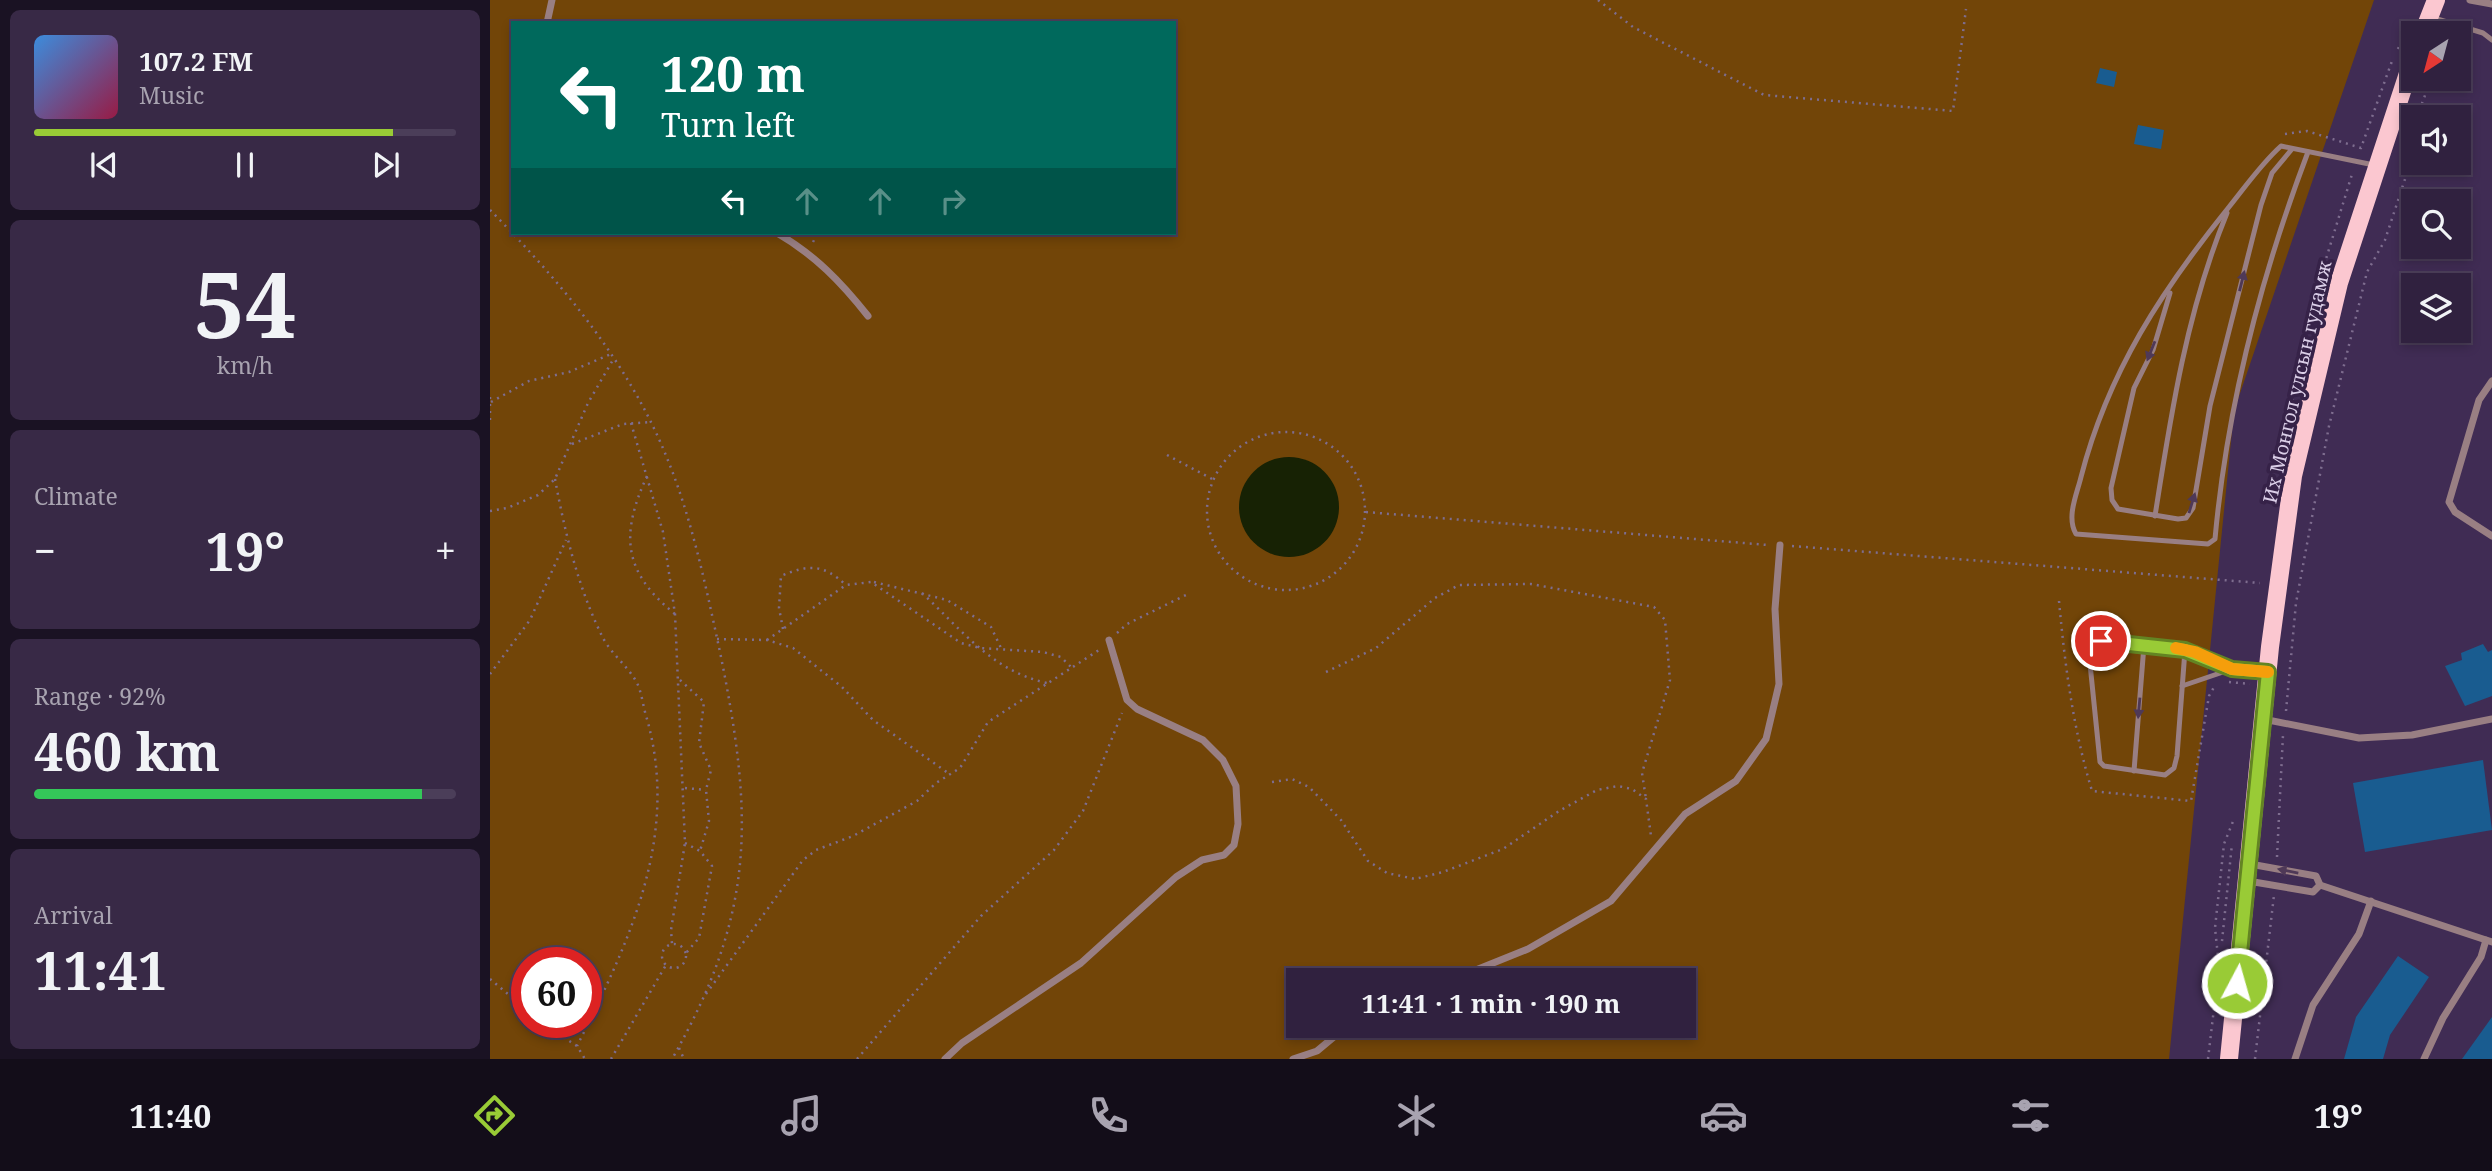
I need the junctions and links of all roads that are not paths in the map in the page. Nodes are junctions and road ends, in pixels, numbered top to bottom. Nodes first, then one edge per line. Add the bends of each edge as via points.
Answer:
1 (552, 0) edge
2 (2470, 0) edge
3 (2492, 4) edge
4 (2429, 17) edge
5 (547, 21) edge
6 (2492, 40) edge
7 (2402, 91) edge
8 (2292, 149) junction
9 (2308, 152) junction
10 (2376, 166) junction
11 (2230, 207) junction
12 (780, 235) edge
13 (2172, 286) junction
14 (868, 316) dead end
15 (2492, 381) edge
16 (2155, 516) junction
17 (2492, 536) edge
18 (1780, 545) road end
19 (1109, 640) road end
20 (2144, 645) junction
21 (2185, 650) junction
22 (2232, 669) junction
23 (2268, 672) junction
24 (2182, 686) junction
25 (2263, 719) junction
26 (2492, 719) edge
27 (2134, 771) junction
28 (2249, 872) junction
29 (2320, 885) junction
30 (2371, 901) junction
31 (2489, 941) edge
32 (1481, 968) edge
33 (1333, 1038) edge
34 (945, 1059) edge
35 (1293, 1059) edge
36 (2229, 1059) edge
37 (2295, 1059) edge
38 (2424, 1059) edge

1 - 5 street
2 - 3 street
4 - 6 lane
7 - 10 main road, Их Монгол улсын гудамж
8 - 9 lane
8 - 11 lane via 2281,146 2266,160
16 -> 8 lane via 2186,518 2193,508 2210,406 2261,205 2272,173
9 - 10 lane
9 - 13 lane via 2280,225 2235,398 2215,539 2208,544 2076,534 2071,515 2091,440 2140,330
10 - 23 main road, Их Монгол улсын гудамж via 2339,283 2293,476
11 - 13 lane via 2191,252
11 - 16 lane via 2204,270 2170,416
12 - 14 street via 827,268
13 -> 16 lane via 2153,350 2134,388 2111,488 2118,509
15 - 17 street via 2479,400 2449,502 2455,512
18 - 32 street via 1775,609 1779,684 1766,739 1736,781 1685,814 1611,901 1528,949
19 - 34 street via 1127,700 1203,740 1223,760 1236,786 1234,845 1224,855 1202,860 1176,877 1081,963
20 - 21 lane
20 -> 27 lane
20 - 27 lane via 2101,641 2089,654 2099,762
21 - 22 lane
21 - 24 lane
22 - 23 lane
22 - 24 lane
23 - 25 main road, Их Монгол улсын гудамж
24 - 27 lane via 2174,768 2165,775
25 - 26 street via 2359,738 2412,735
25 - 28 main road, Их Монгол улсын гудамж
29 -> 28 street via 2316,876 2277,869
28 - 29 street via 2274,886 2314,892
28 - 36 main road, Их Монгол улсын гудамж
29 - 30 street
30 - 31 street
30 - 37 street via 2359,934 2313,1005
31 - 38 street
33 - 35 street via 1317,1051

